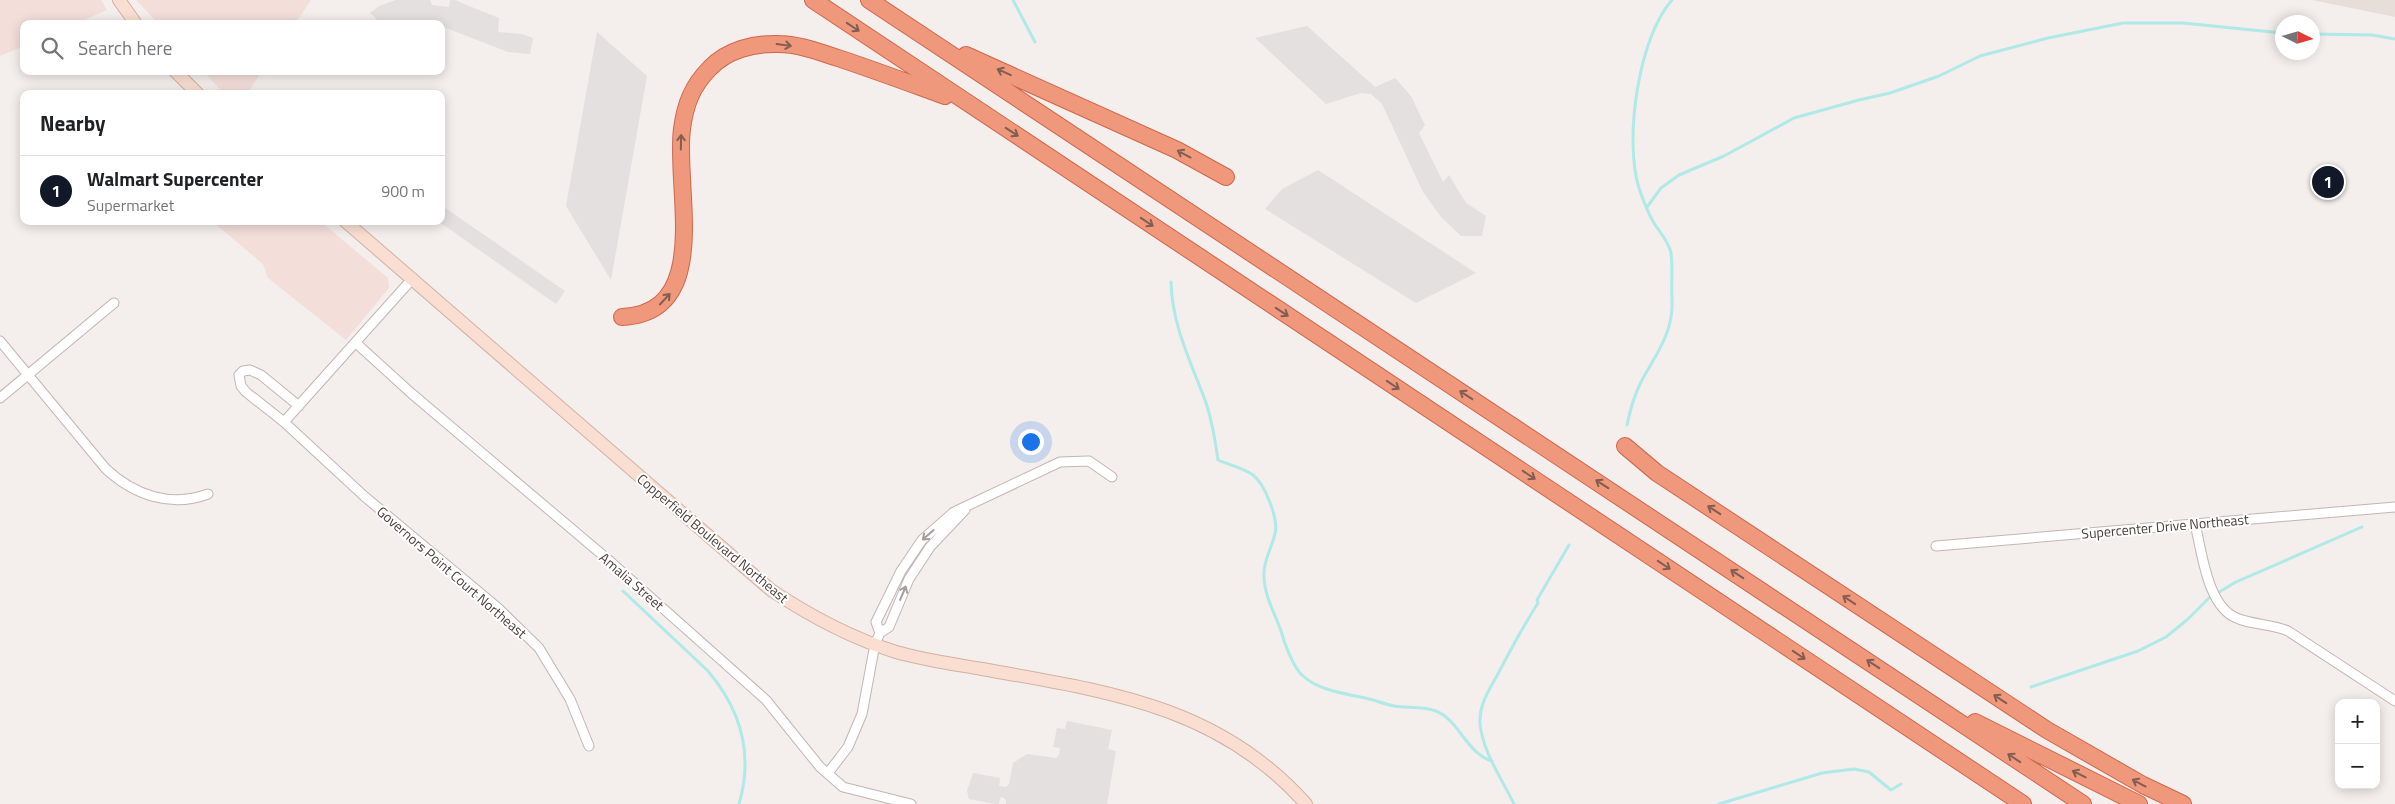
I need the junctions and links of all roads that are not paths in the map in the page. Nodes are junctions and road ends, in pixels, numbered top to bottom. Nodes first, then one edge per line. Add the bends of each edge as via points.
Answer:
1 (119, 0) edge
2 (812, 0) edge
3 (869, 0) edge
4 (133, 20) edge
5 (921, 34) junction
6 (179, 75) edge
7 (194, 90) edge
8 (971, 105) junction
9 (1226, 177) dead end
10 (350, 225) edge
11 (413, 278) junction
12 (114, 303) dead end
13 (622, 318) dead end
14 (0, 341) edge
15 (356, 343) junction
16 (29, 376) junction
17 (0, 398) edge
18 (299, 406) junction
19 (284, 422) junction
20 (1625, 446) dead end
21 (1112, 477) dead end
22 (208, 494) dead end
23 (2395, 507) edge
24 (2195, 524) junction
25 (1936, 546) dead end
26 (877, 639) junction
27 (1914, 690) junction
28 (2395, 701) edge
29 (589, 746) dead end
30 (1967, 767) junction
31 (828, 773) junction
32 (911, 804) edge
33 (1306, 804) edge
34 (2010, 804) edge
35 (2023, 804) edge
36 (2083, 804) edge
37 (2139, 804) edge
38 (2183, 804) edge

1 - 4 main road
2 -> 8 highway
3 - 5 highway
9 -> 5 highway via 1177,150
27 -> 5 highway
6 - 7 main road
13 -> 8 highway via 635,317 655,308 670,294 679,279 683,256 681,139 684,113 690,94 701,77 728,54 762,44 789,45
8 -> 30 highway
10 - 11 main road, Copperfield Boulevard Northeast
11 - 15 street
11 - 26 main road, Copperfield Boulevard Northeast via 771,590 813,616
12 - 16 street
14 - 16 street
15 - 18 street
15 - 31 street, Amalia Street via 766,700
16 - 17 street
16 - 22 street via 120,482 142,494 165,499 189,500
18 - 19 street
18 - 19 street, Governors Point Court Northeast via 256,372 243,371 239,375 240,386
19 - 29 street, Governors Point Court Northeast via 364,496 498,608 539,648 570,698
38 -> 20 highway via 2047,730 1657,473
21 - 26 street via 1089,461 1060,462 954,512 922,540 901,571 876,622
23 - 24 street, Supercenter Drive Northeast
24 - 25 street, Supercenter Drive Northeast
24 - 28 street via 2211,587 2222,606 2238,619 2288,630
26 - 31 street via 862,714 848,747
26 - 33 main road, Copperfield Boulevard Northeast via 897,652 1125,696 1168,710 1222,735 1259,762
36 -> 27 highway
37 -> 27 highway
30 - 34 highway
30 - 35 highway
31 - 32 street, Amalia Street via 843,787

